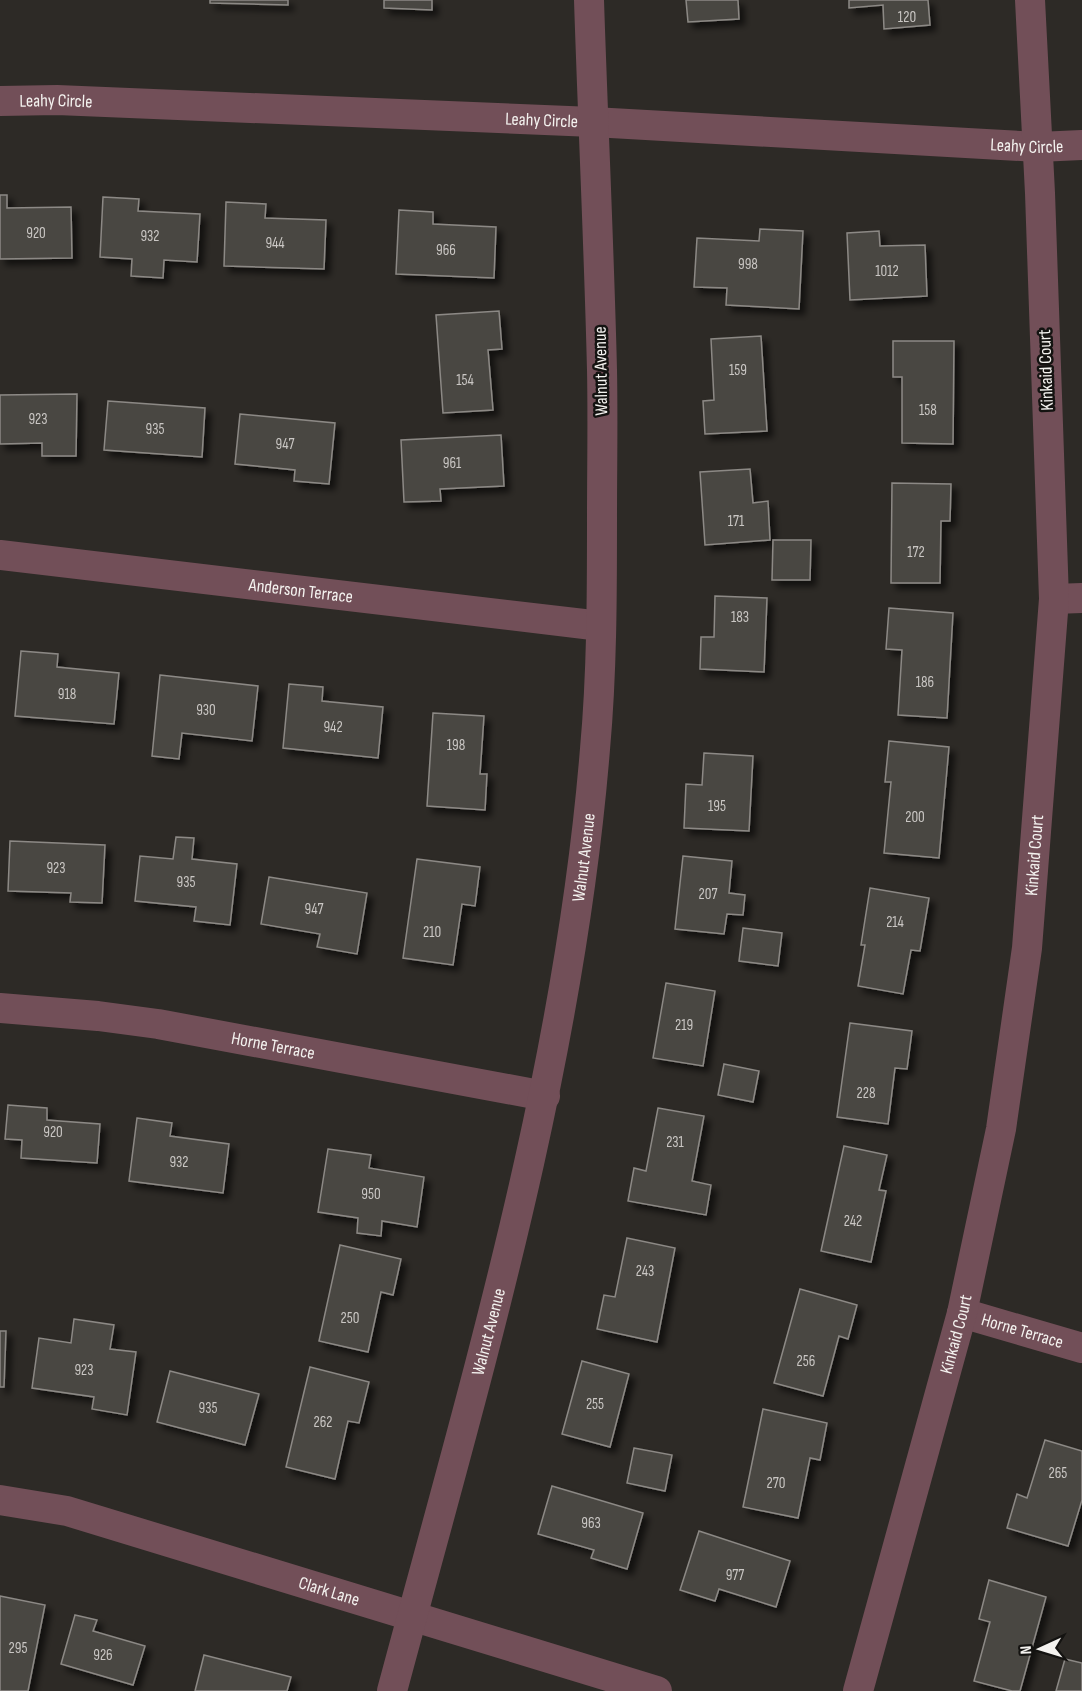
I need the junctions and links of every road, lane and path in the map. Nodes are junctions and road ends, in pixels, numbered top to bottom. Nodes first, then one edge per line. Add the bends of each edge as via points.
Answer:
1 (589, 0) edge
2 (1029, 0) edge
3 (0, 101) edge
4 (593, 122) junction
5 (1082, 145) edge
6 (1038, 147) junction
7 (0, 555) edge
8 (1068, 599) edge
9 (601, 626) junction
10 (0, 1008) edge
11 (545, 1096) junction
12 (962, 1313) junction
13 (1082, 1348) edge
14 (0, 1500) edge
15 (412, 1616) junction
16 (392, 1691) edge
17 (657, 1691) edge
18 (858, 1691) edge

1 - 4 street, Walnut Avenue
2 - 6 street, Kinkaid Court
3 - 4 street, Leahy Circle via 57,100
4 - 6 street, Leahy Circle
4 - 9 street, Walnut Avenue via 602,373
5 - 6 street, Leahy Circle
6 - 8 street, Kinkaid Court
7 - 9 street, Anderson Terrace
8 - 12 street, Kinkaid Court via 1027,948 1001,1130
9 - 11 street, Walnut Avenue via 596,749 583,862
10 - 11 street, Horne Terrace via 158,1024
11 - 15 street, Walnut Avenue via 508,1254
12 - 13 street, Horne Terrace
12 - 18 street, Kinkaid Court
14 - 15 street, Clark Lane via 67,1511
15 - 16 street, Walnut Avenue
15 - 17 street, Clark Lane

